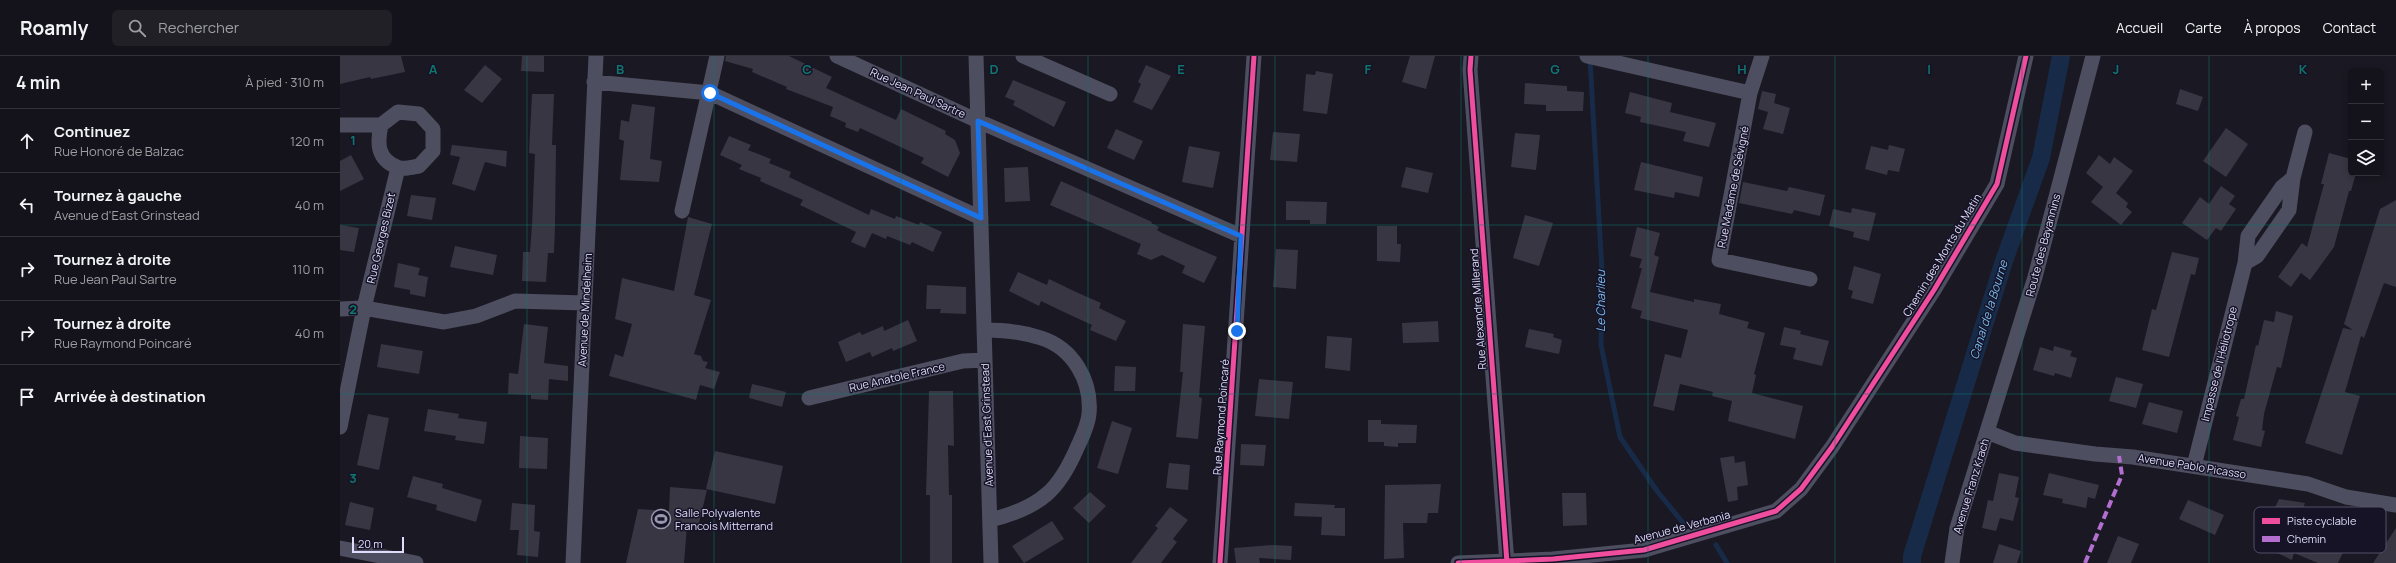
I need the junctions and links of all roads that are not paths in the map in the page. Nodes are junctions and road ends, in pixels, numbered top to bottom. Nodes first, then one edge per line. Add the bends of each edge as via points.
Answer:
1 (596, 56) edge
2 (717, 56) edge
3 (837, 56) edge
4 (976, 56) edge
5 (1022, 56) edge
6 (1254, 56) edge
7 (1471, 56) edge
8 (1587, 56) edge
9 (1762, 56) edge
10 (2026, 56) edge
11 (2093, 56) edge
12 (594, 82) junction
13 (710, 93) junction
14 (1750, 93) junction
15 (1110, 94) dead end
16 (978, 121) junction
17 (340, 125) edge
18 (381, 125) junction
19 (2305, 132) dead end
20 (398, 168) junction
21 (682, 211) dead end
22 (981, 218) junction
23 (1241, 236) junction
24 (1810, 279) dead end
25 (585, 303) junction
26 (364, 308) junction
27 (340, 309) edge
28 (984, 330) junction
29 (984, 360) junction
30 (809, 398) dead end
31 (340, 427) edge
32 (1987, 432) junction
33 (1832, 447) joint
34 (2194, 466) junction
35 (2396, 505) edge
36 (990, 520) junction
37 (340, 548) edge
38 (1507, 562) edge
39 (416, 563) edge
40 (573, 563) edge
41 (991, 563) edge
42 (1220, 563) edge
43 (1458, 563) edge
44 (1952, 563) edge

1 - 12 street, Avenue de Mindelheim
2 - 13 street
3 - 16 street, Rue Jean Paul Sartre
4 - 16 street, Avenue d'East Grinstead
5 - 15 street
6 - 23 street, Rue Raymond Poincaré
7 - 38 street, Rue Alexandre Millerand
8 - 14 street
9 - 14 street, Rue Madame de Sévigné
10 - 33 street, Chemin des Monts du Matin via 1997,184 1934,290
11 - 32 street, Route des Bayannins via 2035,277
12 - 13 street
12 - 25 street, Avenue de Mindelheim
13 - 21 street
13 - 22 street
14 - 24 street, Rue Madame de Sévigné via 1719,260
16 - 22 street, Avenue d'East Grinstead
16 - 23 street, Rue Jean Paul Sartre
17 - 18 street
18 - 20 street via 377,142 383,158
18 - 20 street via 398,112 412,113 419,114 433,129 433,151 419,166
19 - 34 street, Impasse de l'Héliotrope via 2293,178 2289,210 2257,256 2245,263
20 - 26 street, Rue Georges Bizet
22 - 28 street, Avenue d'East Grinstead
23 - 42 street, Rue Raymond Poincaré via 1237,331
25 - 26 street via 515,301 476,316 444,322
25 - 40 street, Avenue de Mindelheim
26 - 27 street
26 - 31 street, Rue Georges Bizet
28 - 29 street, Avenue d'East Grinstead
28 - 36 street via 1003,330 1041,338 1059,347 1074,360 1089,393 1089,415 1084,432 1063,475 1048,493 1016,514
29 - 30 street, Rue Anatole France via 964,361
29 - 36 street, Avenue d'East Grinstead
32 - 34 street, Avenue Pablo Picasso via 2015,442
32 - 44 street, Avenue Franz Krach via 1957,528
33 - 38 street, Avenue de Verbania via 1801,489 1776,511 1644,550
34 - 35 street, Avenue Pablo Picasso via 2308,484 2346,497
36 - 41 street, Avenue d'East Grinstead
37 - 39 street
38 - 43 street, Avenue de Verbania

